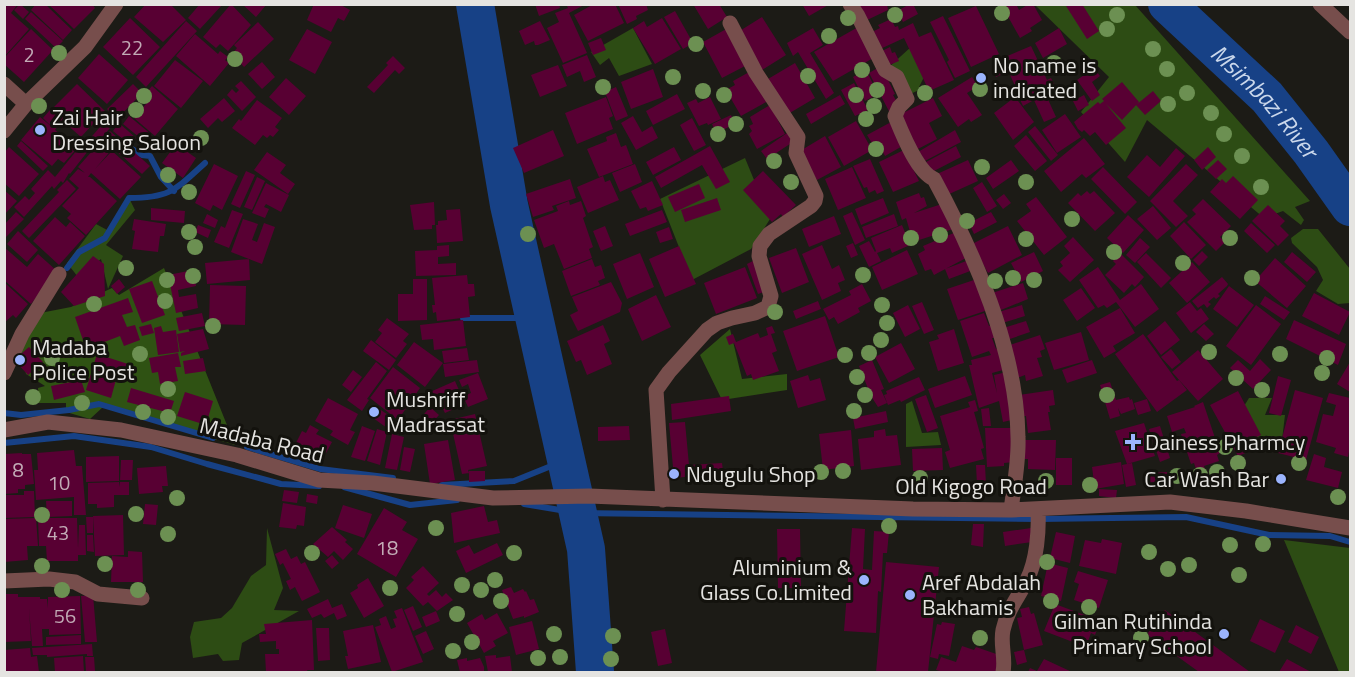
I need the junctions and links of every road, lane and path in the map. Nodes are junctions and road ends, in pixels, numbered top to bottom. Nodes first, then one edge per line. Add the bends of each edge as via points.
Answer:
1 (116, 4) edge
2 (850, 4) edge
3 (1320, 4) edge
4 (730, 23) dead end
5 (1350, 32) edge
6 (4, 84) edge
7 (26, 105) junction
8 (4, 131) edge
9 (59, 274) dead end
10 (4, 373) edge
11 (4, 430) edge
12 (589, 496) joint
13 (663, 500) junction
14 (1011, 510) junction
15 (1038, 510) junction
16 (1350, 528) edge
17 (4, 581) edge
18 (142, 598) dead end
19 (1003, 672) edge

1 - 7 street via 85,47
2 - 14 street via 885,70 897,77 906,95 895,116 919,166 934,179 946,202 980,274 1003,344 1018,419
3 - 5 street
4 - 13 street via 762,83 798,137 796,153 816,196 811,206 769,234 760,246 759,256 771,296 768,307 717,323 656,390
6 - 7 street
7 - 8 street
9 - 10 street via 22,334
11 - 12 street, Madaba Road via 48,422 121,430 237,455 319,480 493,498
12 - 13 street, Old Kigogo Road
13 - 14 street, Old Kigogo Road
14 - 15 street, Old Kigogo Road
15 - 16 street, Old Kigogo Road via 1170,502
15 - 19 street via 1032,567 1008,612 1003,631
17 - 18 street via 75,582 98,594

